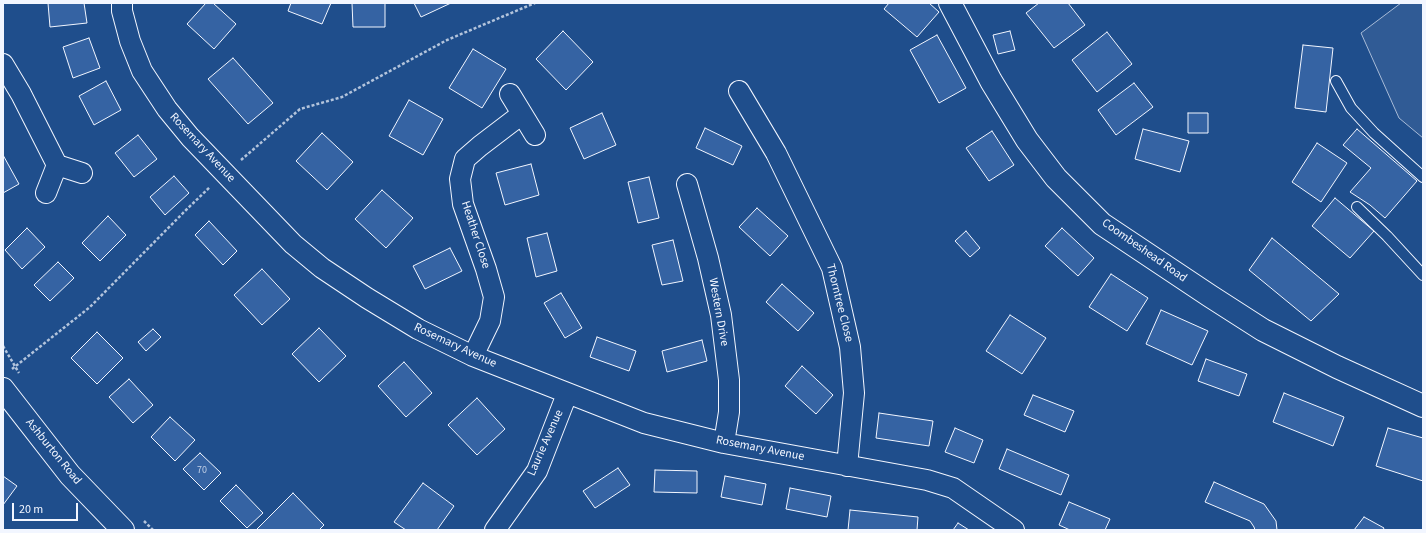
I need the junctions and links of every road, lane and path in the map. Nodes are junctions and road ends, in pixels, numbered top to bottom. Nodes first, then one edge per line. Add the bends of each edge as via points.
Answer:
1 (122, 3) edge
2 (535, 3) edge
3 (950, 3) edge
4 (3, 64) edge
5 (1336, 81) dead end
6 (739, 91) dead end
7 (510, 94) dead end
8 (522, 114) junction
9 (535, 135) dead end
10 (57, 165) junction
11 (82, 173) dead end
12 (226, 173) junction
13 (1423, 177) edge
14 (686, 184) dead end
15 (46, 193) dead end
16 (1356, 207) dead end
17 (1423, 275) edge
18 (473, 356) junction
19 (15, 366) dead end
20 (3, 389) edge
21 (567, 394) junction
22 (1423, 406) edge
23 (724, 443) junction
24 (847, 466) junction
25 (123, 530) edge
26 (495, 530) edge
27 (1014, 530) edge

1 - 12 street, Rosemary Avenue via 130,41 142,71 167,109 190,137
2 - 12 path via 447,40 342,97 300,109
3 - 22 street, Coombeshead Road via 990,81 1027,140 1056,178 1102,224 1263,330
4 - 10 street
5 - 13 lane via 1351,108
6 - 24 street, Thorntree Close via 776,153 832,268 850,347 854,393
7 - 8 street
8 - 9 street
8 - 18 street, Heather Close via 465,159 460,179 463,204 494,297 490,320
10 - 11 street
10 - 15 street
12 - 18 street, Rosemary Avenue via 293,244 322,268 418,329
12 - 19 path via 90,307
14 - 23 street, Western Drive via 708,258 721,315 729,380 729,412
16 - 17 lane
18 - 21 street, Rosemary Avenue
20 - 25 street, Ashburton Road via 70,475
21 - 23 street, Rosemary Avenue via 644,423
21 - 26 street, Laurie Avenue via 537,471
23 - 24 street, Rosemary Avenue
24 - 27 street, Rosemary Avenue via 927,480 954,488

